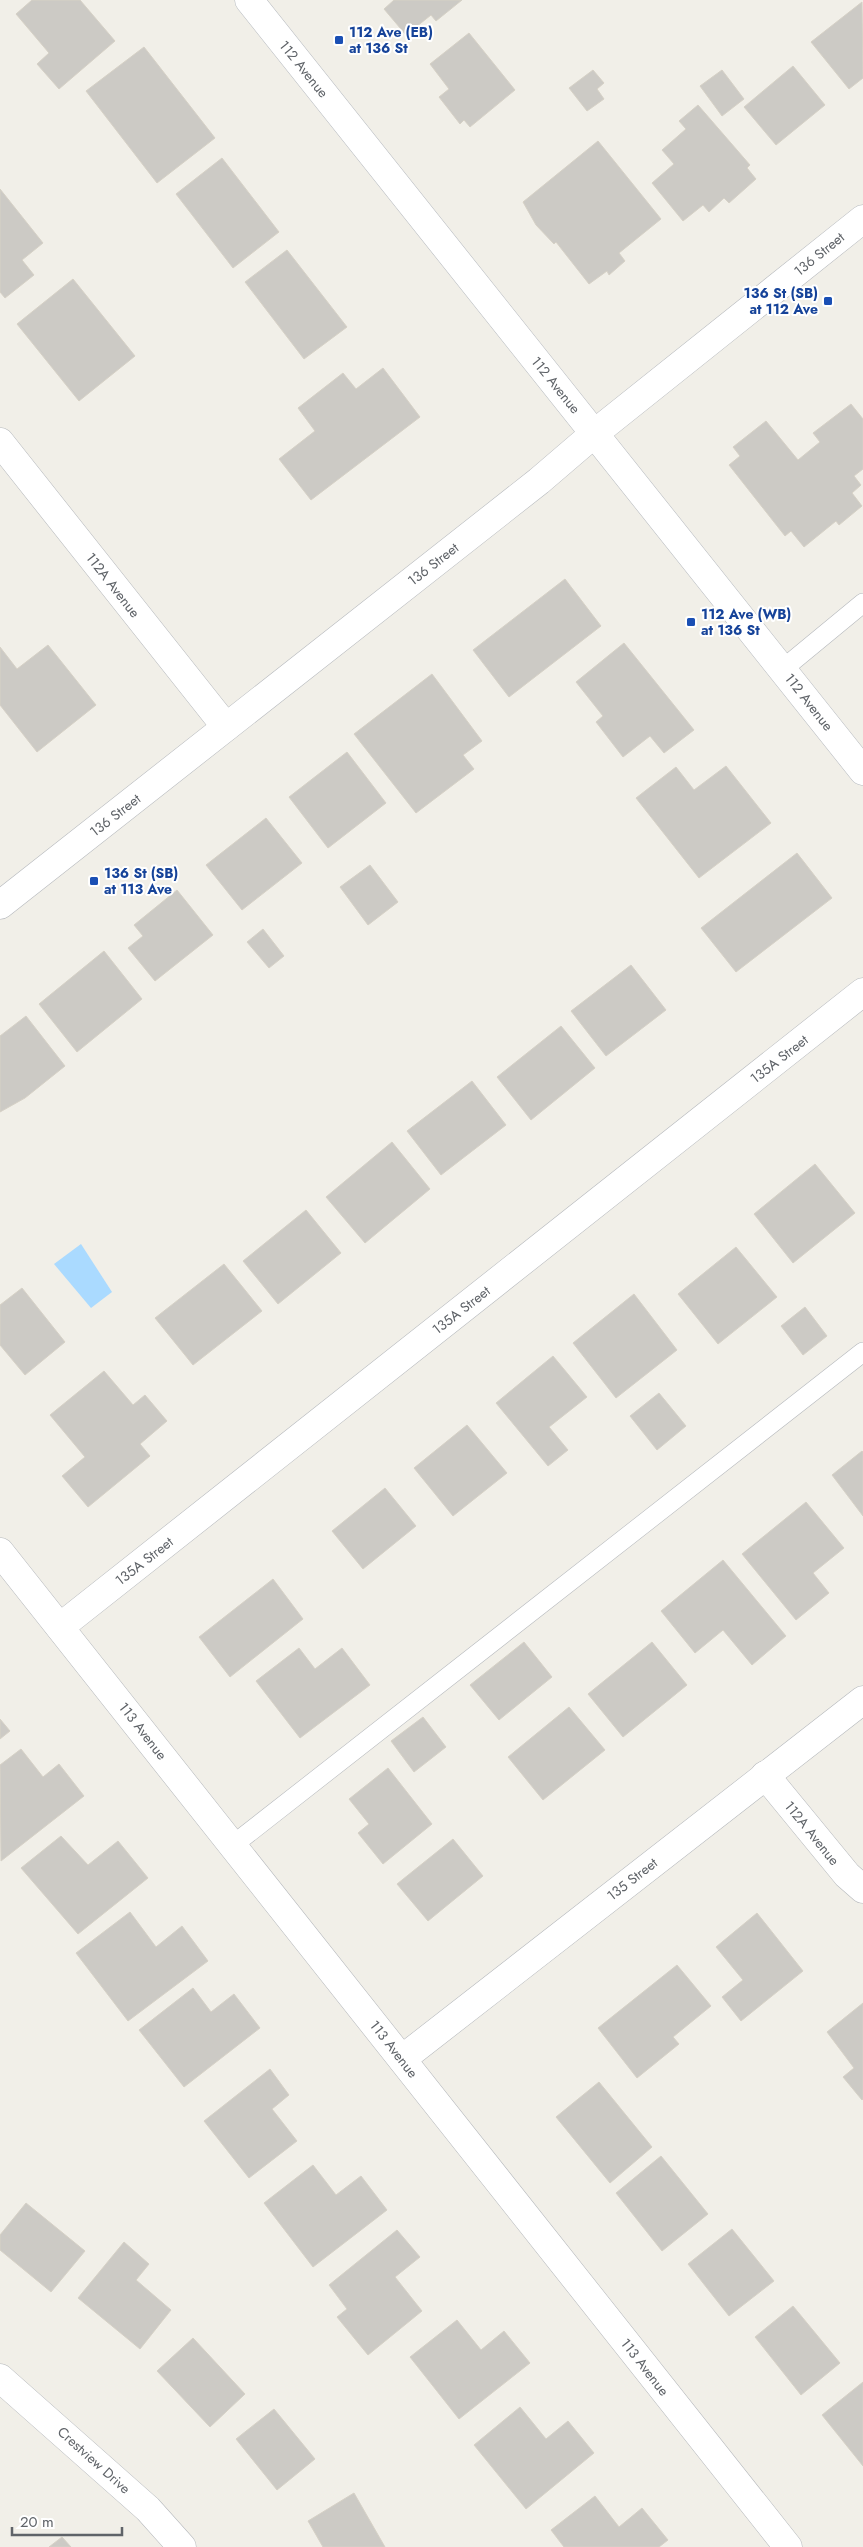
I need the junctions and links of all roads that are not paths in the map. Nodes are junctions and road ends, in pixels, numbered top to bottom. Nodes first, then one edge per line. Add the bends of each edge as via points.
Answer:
1 (249, 0) edge
2 (863, 219) edge
3 (595, 433) junction
4 (0, 442) edge
5 (863, 603) edge
6 (783, 669) junction
7 (226, 727) junction
8 (863, 771) edge
9 (0, 905) edge
10 (863, 992) edge
11 (863, 1352) edge
12 (0, 1552) edge
13 (60, 1627) junction
14 (863, 1700) edge
15 (765, 1775) junction
16 (233, 1845) junction
17 (863, 1889) edge
18 (402, 2059) junction
19 (0, 2378) edge
20 (182, 2547) edge
21 (788, 2547) edge

1 - 3 street, 112 Avenue
2 - 3 street, 136 Street
3 - 6 street, 112 Avenue
3 - 7 street, 136 Street via 539,481
4 - 7 street, 112A Avenue
5 - 6 lane
6 - 8 street, 112 Avenue
7 - 9 street, 136 Street
10 - 13 street, 135A Street
11 - 16 lane
12 - 13 street, 113 Avenue
13 - 16 street, 113 Avenue
14 - 15 street, 135 Street
15 - 17 street, 112A Avenue via 847,1875
15 - 18 street, 135 Street
16 - 18 street, 113 Avenue
18 - 21 street, 113 Avenue
19 - 20 street, Crestview Drive via 148,2509

